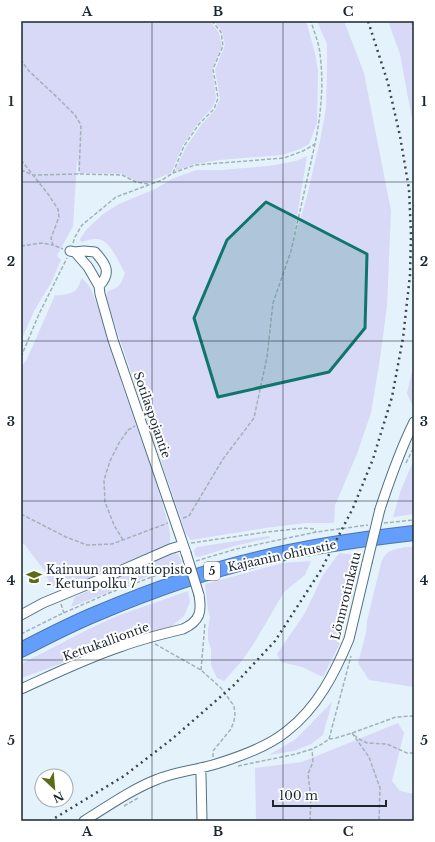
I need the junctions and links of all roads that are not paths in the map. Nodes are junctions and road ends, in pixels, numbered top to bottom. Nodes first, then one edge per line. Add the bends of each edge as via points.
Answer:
1 (99, 286) junction
2 (414, 422) edge
3 (414, 533) edge
4 (185, 549) junction
5 (199, 595) joint
6 (21, 615) edge
7 (21, 650) edge
8 (21, 689) edge
9 (200, 768) junction
10 (99, 817) edge
11 (84, 821) edge
12 (202, 821) edge

1 - 1 street, Sotilaspojantie via 88,267 72,252 95,252 101,258 107,269 105,280
1 - 4 street, Sotilaspojantie via 113,340
2 - 9 street, Lönnrotinkatu, bridge via 396,461 380,509 349,639 326,688 287,732 235,758
3 - 7 highway, Kajaanin ohitustie / 5 via 293,551 204,574 97,613
4 - 5 street, Sotilaspojantie, bridge
4 - 6 street via 170,549 43,603
5 - 8 street, Kettukalliontie via 200,612 196,620 183,629 120,647
9 - 10 street, Lönnrotinkatu via 173,774 144,785
9 - 12 street
10 - 11 street, Lönnrotinkatu

